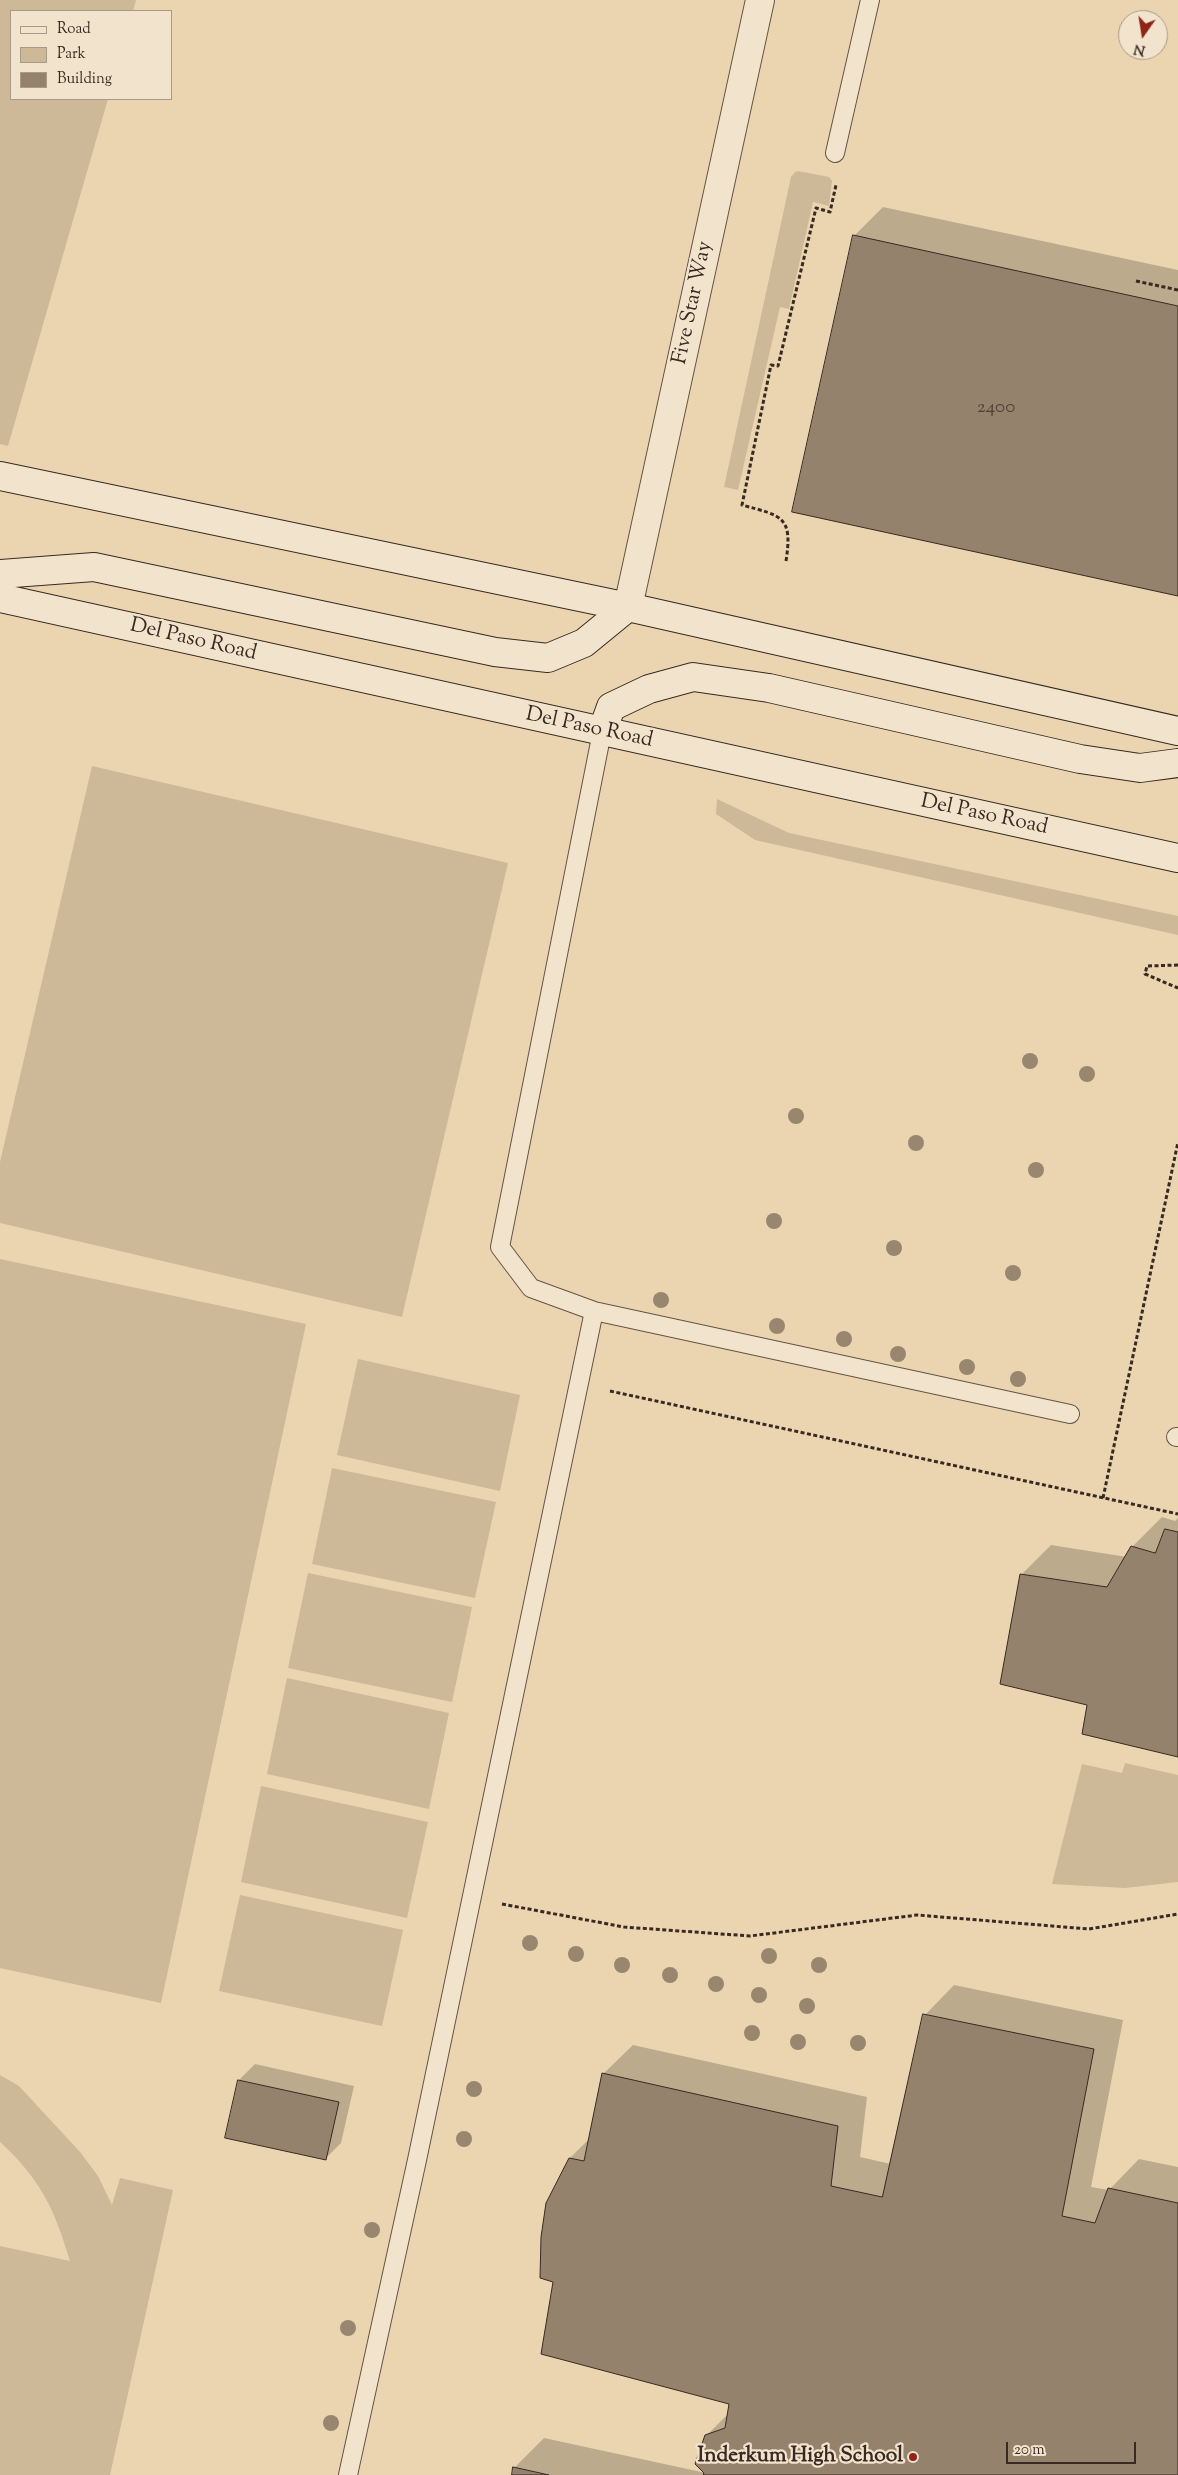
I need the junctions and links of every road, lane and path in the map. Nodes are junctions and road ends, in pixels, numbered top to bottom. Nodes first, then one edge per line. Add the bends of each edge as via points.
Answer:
1 (760, 0) edge
2 (870, 0) edge
3 (835, 153) dead end
4 (836, 183) dead end
5 (1136, 281) dead end
6 (1178, 290) edge
7 (0, 476) edge
8 (786, 561) dead end
9 (0, 574) edge
10 (0, 598) edge
11 (628, 607) junction
12 (1178, 731) edge
13 (602, 732) junction
14 (1178, 764) edge
15 (1178, 858) edge
16 (1178, 965) edge
17 (1178, 988) edge
18 (1178, 1142) edge
19 (594, 1312) junction
20 (579, 1384) junction
21 (1070, 1414) dead end
22 (1103, 1498) junction
23 (1178, 1514) edge
24 (472, 1898) junction
25 (1178, 1914) edge
26 (348, 2475) edge

1 - 11 main road, Five Star Way
2 - 3 lane
4 - 8 path via 830,212 816,208 778,366 771,365 742,505 774,514 787,526 790,539
5 - 6 path
7 - 11 main road
9 - 11 main road via 94,566 496,652 548,658 584,643
10 - 13 main road, Del Paso Road
11 - 12 main road
13 - 14 main road via 611,707 649,689 693,677 769,688 1080,759 1140,768
13 - 15 main road, Del Paso Road
13 - 19 lane via 500,1247 531,1288
16 - 17 path via 1148,966 1145,974
18 - 22 path
19 - 20 lane
19 - 21 lane
20 - 22 path
20 - 24 lane
22 - 23 path
24 - 25 path via 624,1927 750,1936 916,1915 1089,1929
24 - 26 lane

